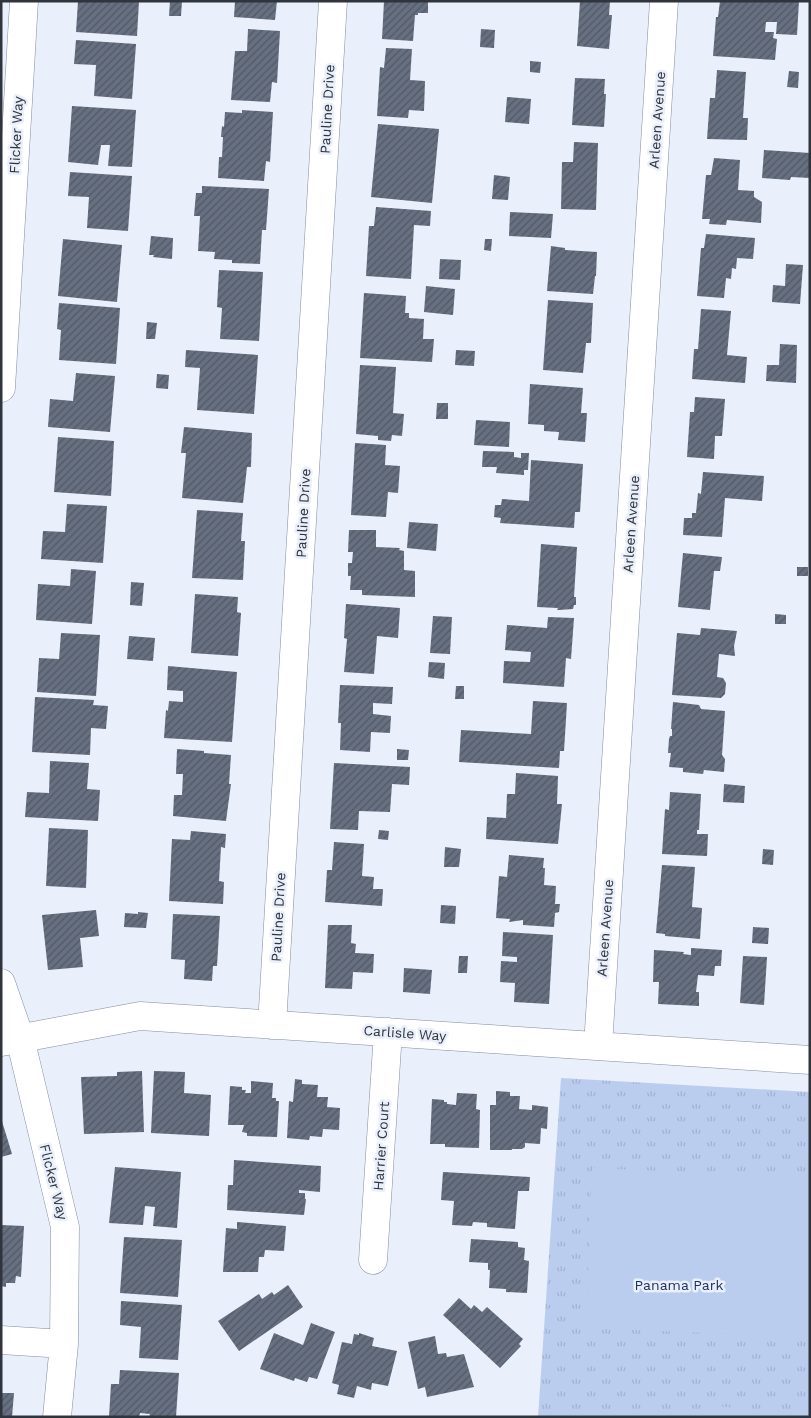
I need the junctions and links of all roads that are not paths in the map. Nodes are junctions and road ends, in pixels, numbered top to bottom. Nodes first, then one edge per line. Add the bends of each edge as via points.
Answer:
1 (24, 1) edge
2 (333, 1) edge
3 (664, 1) edge
4 (1, 388) edge
5 (1, 983) edge
6 (272, 1024) junction
7 (388, 1032) junction
8 (11, 1040) edge
9 (598, 1046) junction
10 (810, 1060) edge
11 (373, 1260) dead end
12 (1, 1340) edge
13 (64, 1344) junction
14 (57, 1417) edge

1 - 4 street, Flicker Way
2 - 6 street, Pauline Drive
3 - 9 street, Arleen Avenue
5 - 8 street, Flicker Way
6 - 7 street, Carlisle Way
6 - 8 street, Carlisle Way via 140,1016
7 - 9 street, Carlisle Way
7 - 11 street, Harrier Court
8 - 13 street, Flicker Way via 65,1227
9 - 10 street, Carlisle Way
12 - 13 street
13 - 14 street, Flicker Way

